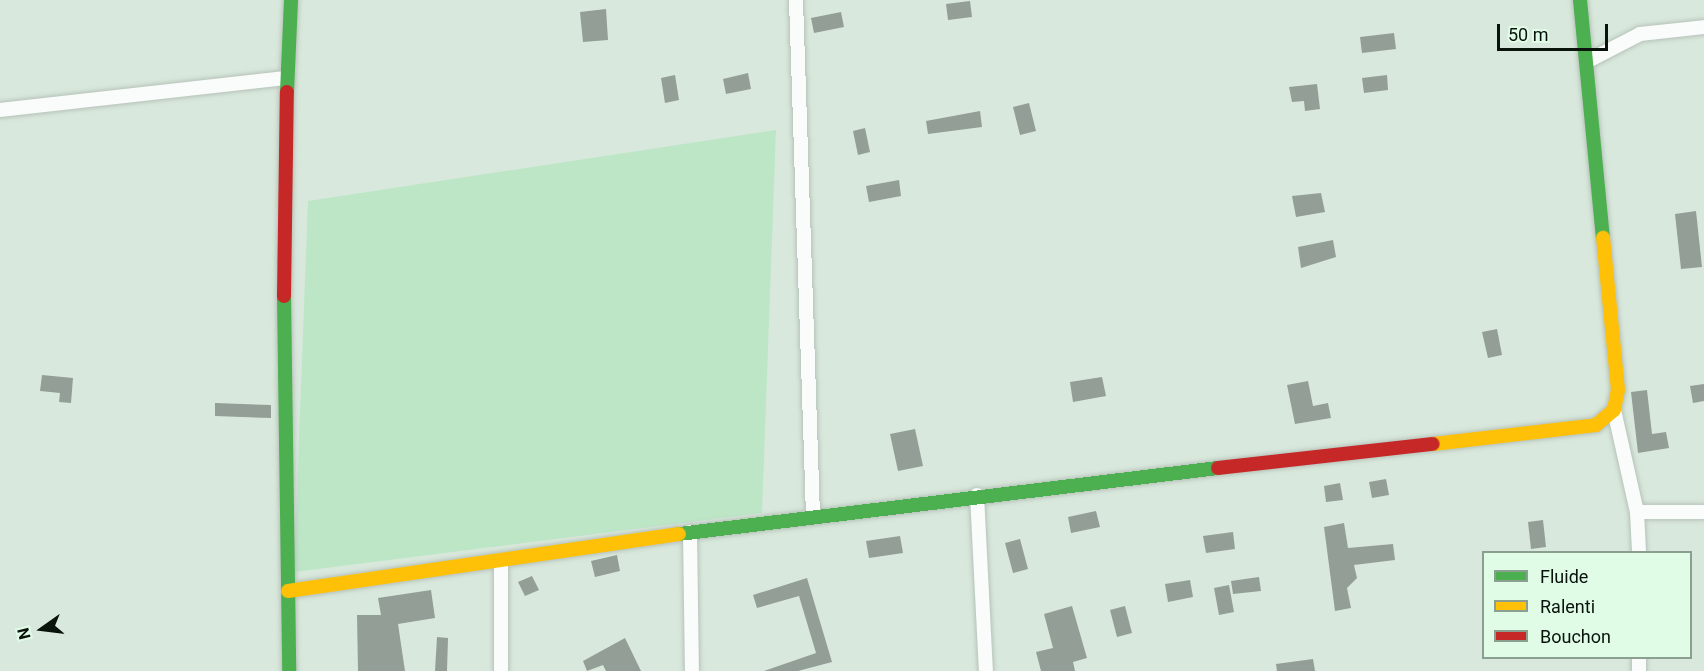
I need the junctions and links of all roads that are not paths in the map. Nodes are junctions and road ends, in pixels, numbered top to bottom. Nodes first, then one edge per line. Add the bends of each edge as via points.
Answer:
1 (291, 0) edge
2 (796, 0) edge
3 (1580, 0) edge
4 (1704, 27) edge
5 (1586, 62) junction
6 (285, 78) junction
7 (0, 110) edge
8 (1614, 410) junction
9 (977, 495) junction
10 (1637, 512) junction
11 (1704, 512) edge
12 (813, 515) junction
13 (690, 532) junction
14 (1639, 551) edge
15 (501, 560) junction
16 (288, 591) junction
17 (289, 671) edge
18 (501, 671) edge
19 (692, 671) edge
20 (986, 671) edge

1 - 6 street
2 - 12 street
3 - 5 street
4 - 5 street via 1640,34
5 - 8 street via 1618,390
6 - 7 street
6 - 16 street
8 - 9 street via 1596,425 1566,430
8 - 10 street
9 - 12 street
9 - 20 street
10 - 11 street
10 - 14 street
12 - 13 street
13 - 15 street
13 - 19 street
15 - 16 street
15 - 18 street
16 - 17 street

